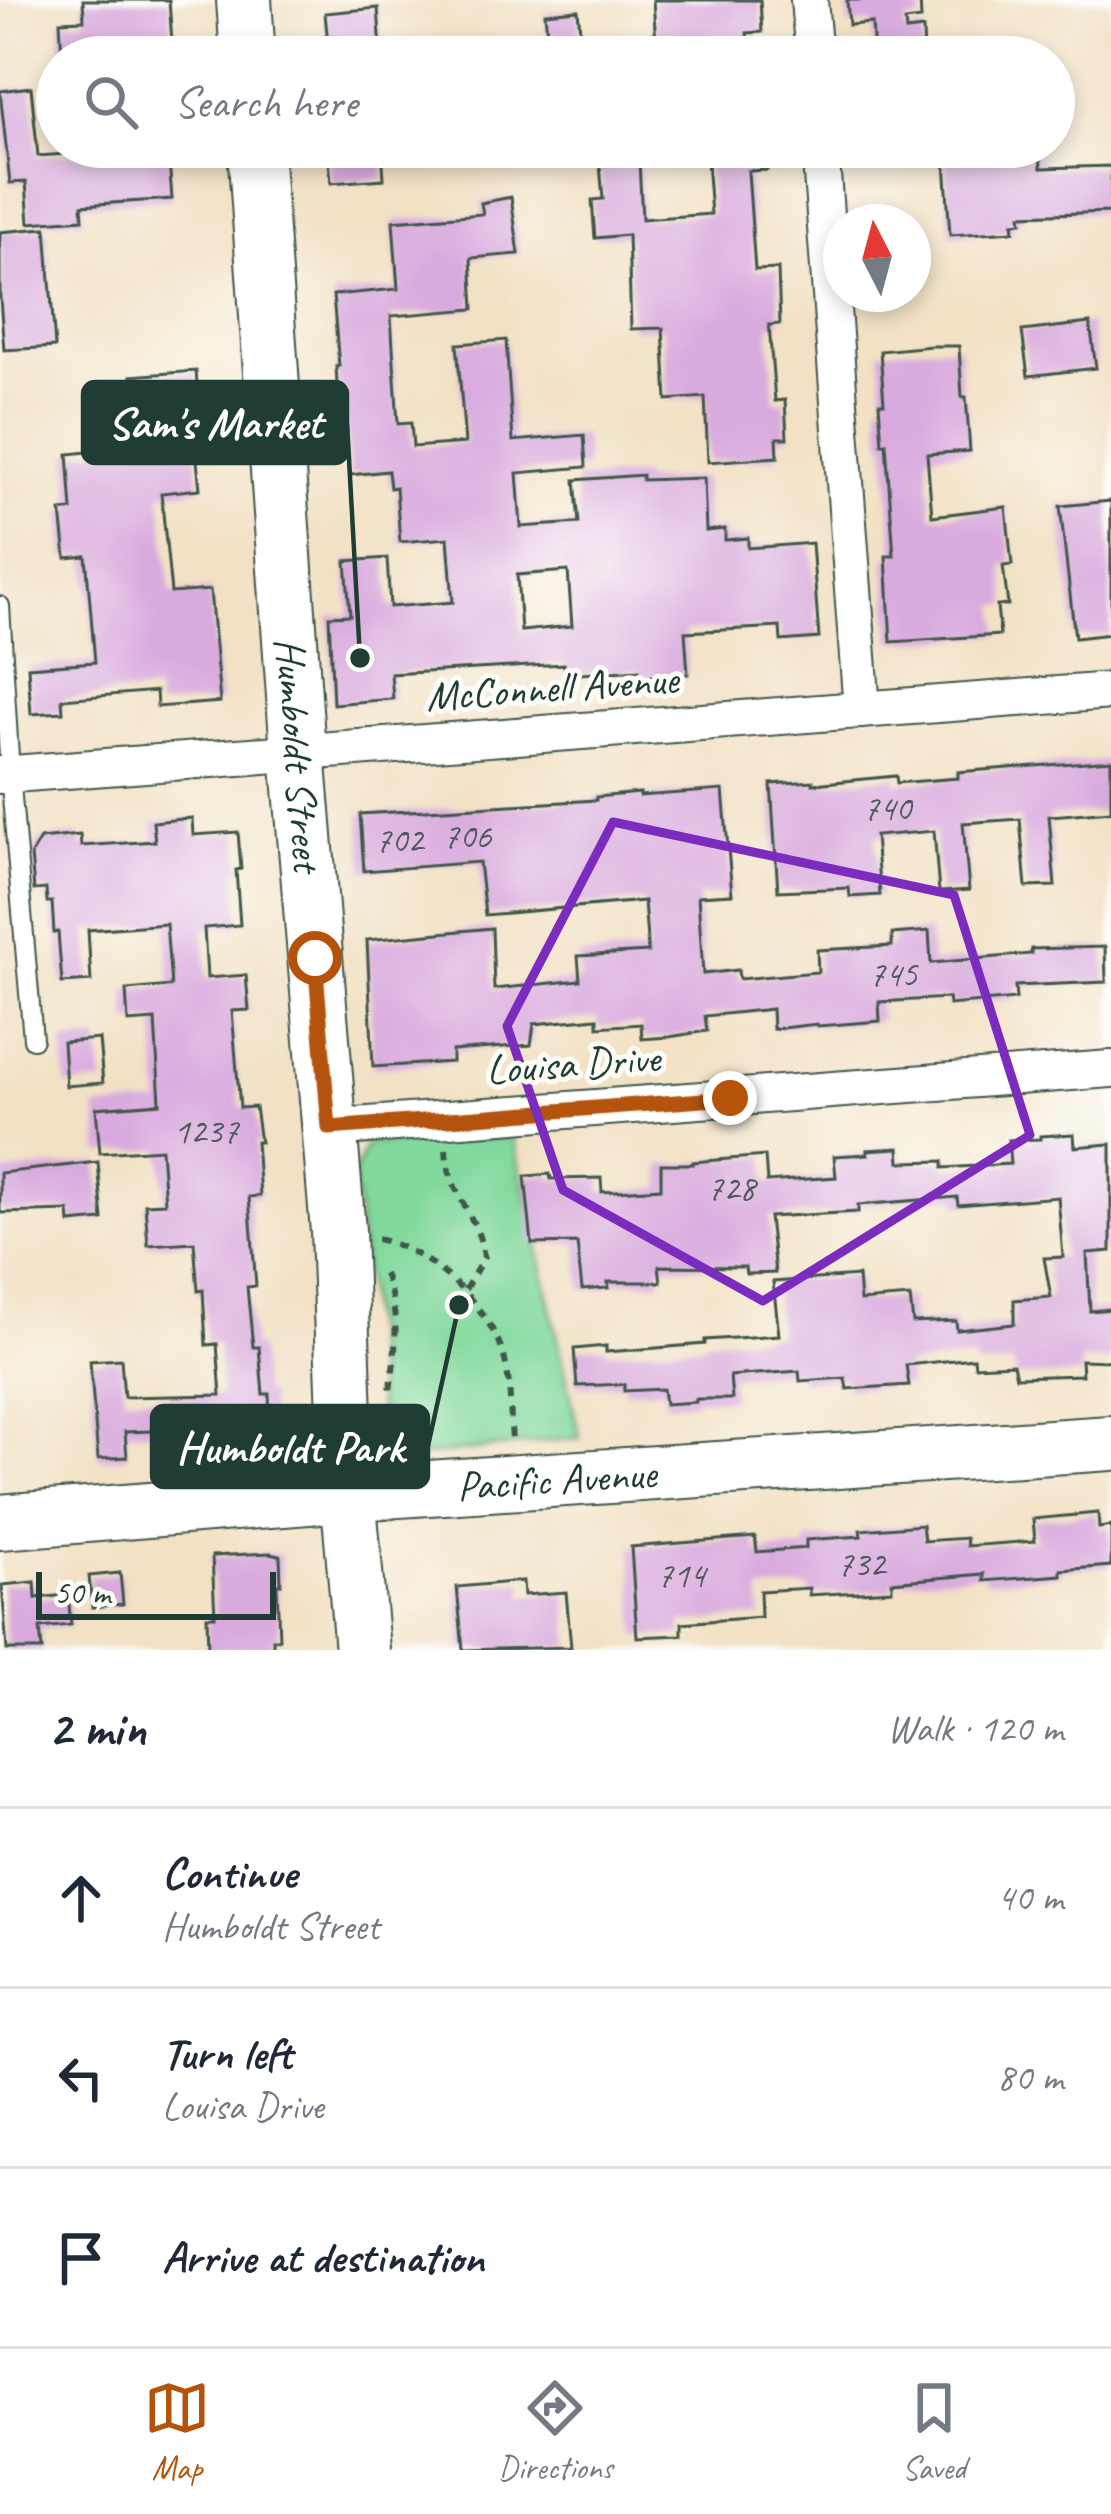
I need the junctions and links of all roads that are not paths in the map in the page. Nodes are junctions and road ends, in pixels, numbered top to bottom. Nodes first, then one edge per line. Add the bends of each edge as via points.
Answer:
1 (244, 0) edge
2 (809, 0) edge
3 (247, 36) edge
4 (812, 36) edge
5 (256, 168) edge
6 (822, 168) edge
7 (0, 606) edge
8 (1111, 691) edge
9 (862, 710) junction
10 (298, 752) junction
11 (5, 774) edge
12 (33, 1039) dead end
13 (1111, 1070) edge
14 (329, 1128) junction
15 (1111, 1443) edge
16 (349, 1493) junction
17 (0, 1522) edge
18 (362, 1650) edge

1 - 3 street
2 - 4 street
5 - 10 street, Humboldt Street
6 - 9 street
7 - 11 lane
8 - 9 street, McConnell Avenue
9 - 10 street, McConnell Avenue
10 - 11 street, McConnell Avenue
10 - 14 street, Humboldt Street
11 - 12 lane
13 - 14 street, Louisa Drive
14 - 16 street, Humboldt Street
15 - 16 street, Pacific Avenue
16 - 17 street, Pacific Avenue
16 - 18 street, Humboldt Street

